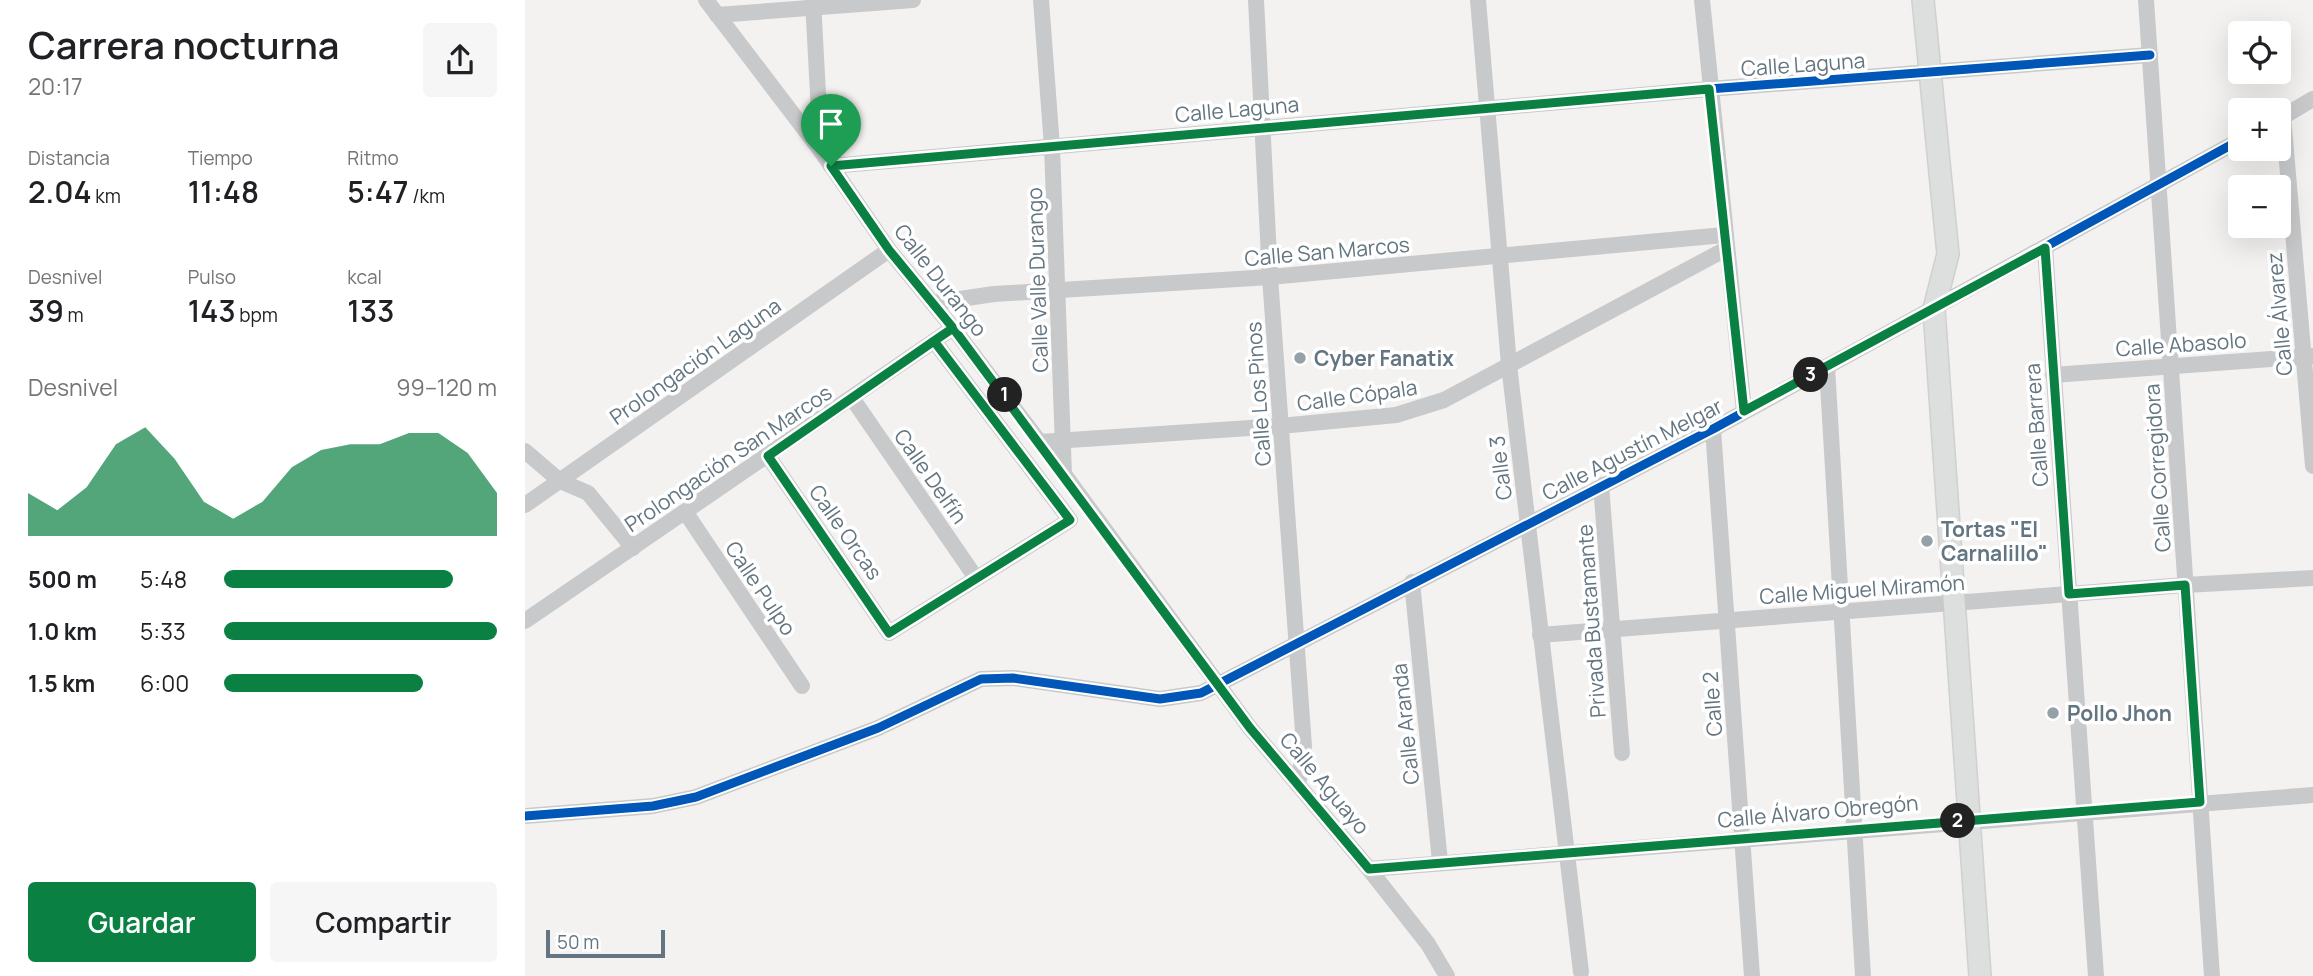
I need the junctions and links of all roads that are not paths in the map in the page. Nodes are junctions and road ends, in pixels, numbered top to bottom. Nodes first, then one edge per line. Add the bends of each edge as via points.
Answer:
1 (706, 0) edge
2 (913, 0) edge
3 (1041, 0) edge
4 (1256, 0) edge
5 (1478, 0) edge
6 (1702, 0) edge
7 (1923, 0) edge
8 (2146, 0) edge
9 (813, 4) edge
10 (717, 15) junction
11 (2150, 55) junction
12 (1928, 72) junction
13 (1709, 89) junction
14 (2313, 99) edge
15 (1487, 108) junction
16 (2291, 111) edge
17 (1262, 128) junction
18 (1052, 147) junction
19 (2228, 147) edge
20 (821, 152) junction
21 (2286, 161) edge
22 (831, 166) junction
23 (2159, 184) junction
24 (1725, 242) junction
25 (2045, 248) junction
26 (889, 250) junction
27 (1500, 256) junction
28 (1271, 277) junction
29 (1058, 291) junction
30 (933, 303) junction
31 (1934, 309) junction
32 (953, 328) junction
33 (934, 341) junction
34 (2309, 356) edge
35 (1509, 365) junction
36 (2171, 366) junction
37 (1827, 367) junction
38 (2053, 375) junction
39 (852, 398) junction
40 (1744, 411) junction
41 (1280, 426) junction
42 (1713, 429) junction
43 (1065, 440) junction
44 (1040, 442) junction
45 (525, 451) edge
46 (768, 456) junction
47 (2313, 466) edge
48 (1064, 474) junction
49 (560, 481) junction
50 (1601, 485) junction
51 (525, 505) edge
52 (686, 513) junction
53 (1527, 523) junction
54 (633, 548) junction
55 (976, 578) junction
56 (2313, 578) edge
57 (1412, 582) junction
58 (2185, 585) junction
59 (2069, 594) junction
60 (1956, 603) junction
61 (1841, 611) junction
62 (525, 621) edge
63 (1727, 621) junction
64 (1613, 629) junction
65 (1540, 635) junction
66 (1298, 644) junction
67 (1221, 685) junction
68 (801, 686) dead end
69 (1622, 753) dead end
70 (1298, 785) junction
71 (2313, 795) edge
72 (2200, 802) junction
73 (2084, 811) junction
74 (525, 816) edge
75 (1969, 820) junction
76 (1853, 830) junction
77 (1742, 839) junction
78 (1565, 853) junction
79 (1440, 862) junction
80 (1369, 869) junction
81 (1581, 972) dead end
82 (1447, 976) edge
83 (1752, 976) edge
84 (1863, 976) edge
85 (1980, 976) edge
86 (2096, 976) edge
87 (2212, 976) edge

1 - 10 street, Calle Durango
2 - 9 street
3 - 18 street, Calle Valle Durango
4 - 17 street, Calle Los Pinos
5 - 15 street, Calle 3
6 - 13 street
7 - 12 street
8 - 11 street, Calle Corregidora
9 - 10 street
9 - 20 street
10 - 20 street, Calle Durango
11 - 12 street, Calle Laguna
11 - 23 street, Calle Corregidora
12 - 13 street, Calle Laguna
12 - 31 street via 1948,254
13 - 15 street, Calle Laguna
13 - 24 street
14 - 16 street
15 - 17 street, Calle Laguna
15 - 27 street, Calle 3
17 - 18 street, Calle Laguna
17 - 28 street, Calle Los Pinos
18 - 22 street, Calle Laguna
18 - 29 street, Calle Valle Durango
19 - 23 street, Calle Agustín Melgar
20 - 22 street, Calle Durango
21 - 34 street, Calle Álvarez
22 - 26 street, Calle Durango
23 - 25 street, Calle Agustín Melgar
23 - 36 street, Calle Corregidora
24 - 27 street, Calle San Marcos
24 - 35 street, Calle Cópala
24 - 40 street
25 - 31 street, Calle Agustín Melgar
25 - 38 street, Calle Barrera
26 - 30 street, Calle Durango
26 - 49 street, Prolongación Laguna
27 - 28 street, Calle San Marcos
27 - 35 street, Calle 3
28 - 29 street, Calle San Marcos
28 - 41 street, Calle Los Pinos
29 - 30 street, Calle San Marcos
29 - 43 street, Calle Valle Durango
30 - 32 street, Calle Durango
31 - 37 street, Calle Agustín Melgar
31 - 60 street
32 - 33 street, Prolongación San Marcos
32 - 44 street, Calle Durango
33 - 39 street, Prolongación San Marcos
33 - 55 street via 1070,520
34 - 36 street, Calle Abasolo
34 - 47 street, Calle Álvarez
35 - 41 street, Calle Cópala via 1415,411
35 - 53 street, Calle 3
36 - 38 street, Calle Abasolo
36 - 58 street, Calle Corregidora
37 - 40 street, Calle Agustín Melgar
37 - 61 street
38 - 59 street, Calle Barrera
39 - 46 street, Prolongación San Marcos
39 - 55 street, Calle Delfín
40 - 42 street, Calle Agustín Melgar
41 - 43 street, Calle Cópala
41 - 66 street, Calle Los Pinos
42 - 50 street, Calle Agustín Melgar
42 - 63 street, Calle 2
43 - 44 street, Calle Cópala
43 - 48 street, Calle Valle Durango
44 - 48 street, Calle Durango
45 - 49 street
46 - 52 street, Prolongación San Marcos
46 - 55 street, Calle Orcas via 889,633
48 - 67 street, Calle Durango
49 - 51 street, Prolongación Laguna
49 - 54 street via 588,493
50 - 53 street, Calle Agustín Melgar
50 - 64 street, Privada Bustamante
52 - 54 street, Prolongación San Marcos
52 - 68 street, Calle Pulpo
53 - 57 street, Calle Agustín Melgar
53 - 65 street, Calle 3
54 - 62 street, Prolongación San Marcos
56 - 58 street, Calle Miguel Miramón
57 - 66 street, Calle Agustín Melgar
57 - 79 street, Calle Aranda
58 - 59 street, Calle Miguel Miramón
58 - 72 street, Calle Corregidora
59 - 60 street, Calle Miguel Miramón
59 - 73 street, Calle Barrera
60 - 61 street, Calle Miguel Miramón
60 - 75 street
61 - 63 street, Calle Miguel Miramón
61 - 76 street
63 - 64 street, Calle Miguel Miramón
63 - 77 street, Calle 2
64 - 65 street, Calle Miguel Miramón
64 - 69 street, Privada Bustamante
65 - 78 street, Calle 3
66 - 67 street, Calle Agustín Melgar
66 - 70 street, Calle Los Pinos via 1304,752
67 - 70 street, Calle Aguayo
67 - 74 street, Calle Agustín Melgar via 1182,698 1160,699 1013,677 981,679 878,728 696,797 653,806
70 - 80 street, Calle Aguayo
71 - 72 street, Calle Álvaro Obregón
72 - 73 street, Calle Álvaro Obregón
72 - 87 street, Calle Corregidora
73 - 75 street, Calle Álvaro Obregón
73 - 86 street, Calle Barrera
75 - 76 street, Calle Álvaro Obregón
75 - 85 street
76 - 77 street, Calle Álvaro Obregón
76 - 84 street
77 - 78 street, Calle Álvaro Obregón
77 - 83 street, Calle 2
78 - 79 street, Calle Álvaro Obregón
78 - 81 street, Calle 3
79 - 80 street, Calle Álvaro Obregón
80 - 82 street, Calle Aguayo

